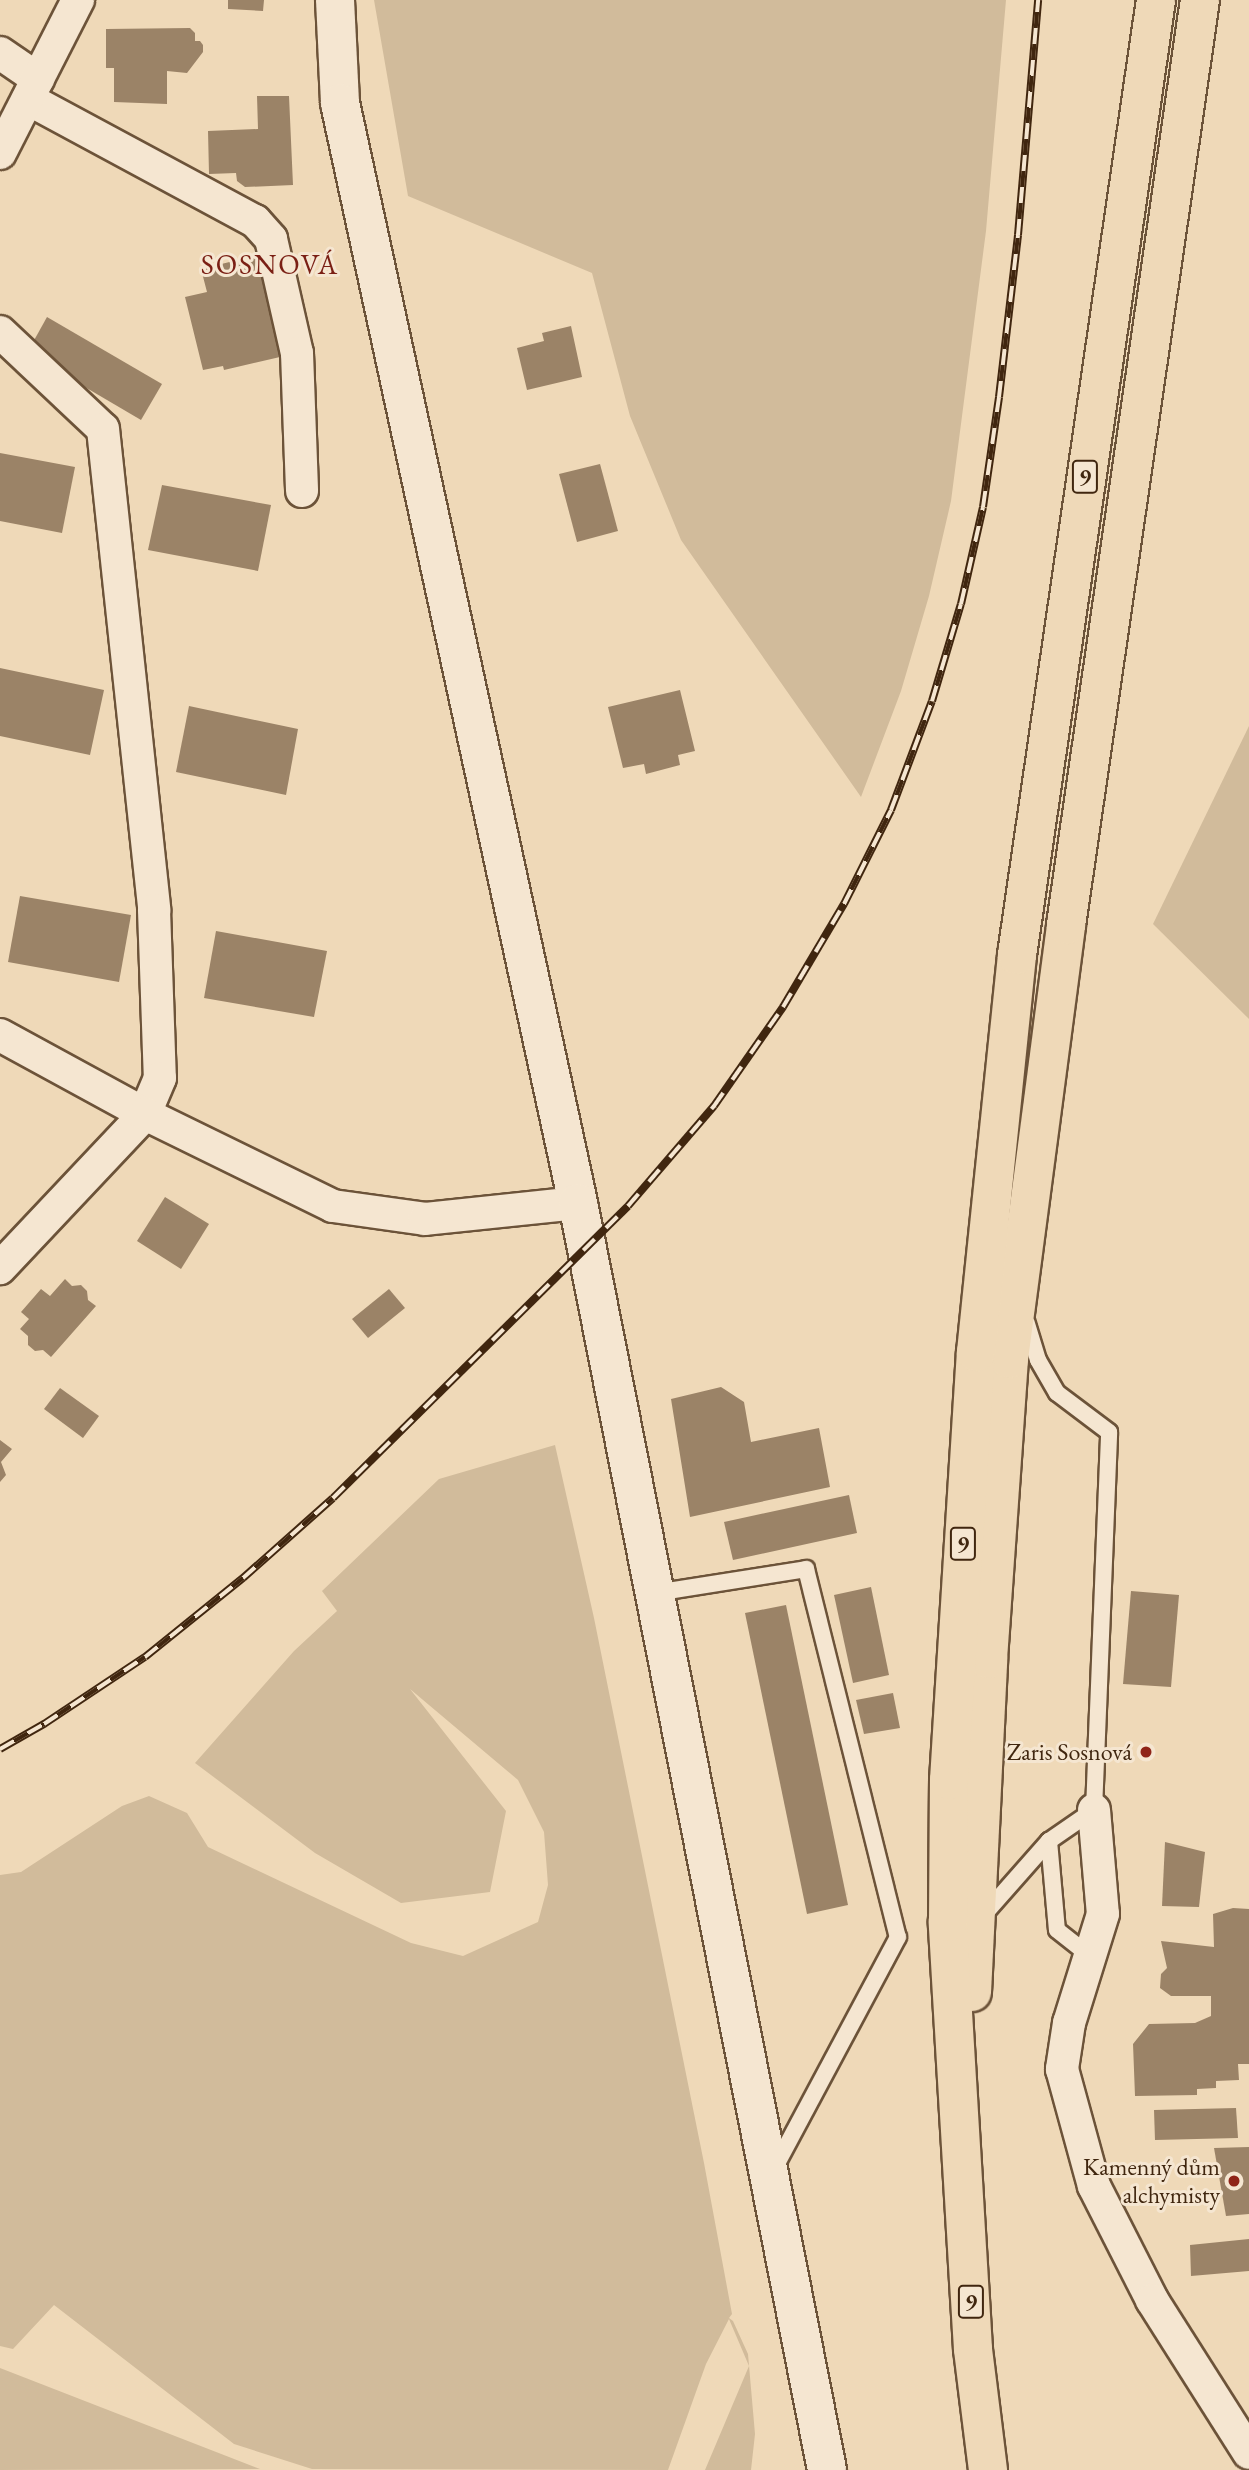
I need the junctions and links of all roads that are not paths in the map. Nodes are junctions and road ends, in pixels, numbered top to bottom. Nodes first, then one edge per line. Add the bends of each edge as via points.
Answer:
1 (78, 0) edge
2 (335, 0) edge
3 (1156, 0) edge
4 (1200, 0) edge
5 (1206, 0) edge
6 (0, 53) edge
7 (33, 89) junction
8 (1185, 98) junction
9 (0, 153) edge
10 (0, 332) edge
11 (302, 491) dead end
12 (0, 1035) edge
13 (145, 1115) junction
14 (578, 1202) junction
15 (1028, 1206) junction
16 (0, 1268) edge
17 (654, 1593) junction
18 (1094, 1810) junction
19 (1049, 1841) junction
20 (977, 1922) junction
21 (1090, 1956) junction
22 (962, 2134) junction
23 (769, 2178) junction
24 (1249, 2453) edge
25 (827, 2470) edge
26 (988, 2470) edge

1 - 7 street
2 - 14 street via 340,103
3 - 22 main road, 9 via 1017,955 976,1352 949,1780 948,1922
4 - 8 main road, 9
5 - 8 main road, 9
6 - 7 street
7 - 9 street
7 - 11 street via 255,221 271,239 297,353
8 - 15 main road, 9
10 - 13 street via 103,429 154,910 159,1078
12 - 13 street
13 - 14 street via 333,1206 425,1219
13 - 16 street
14 - 17 street
15 - 18 lane via 1027,1326 1031,1343 1057,1393 1109,1432
15 - 20 main road, 9 via 1009,1359 988,1659
17 - 23 street
17 - 23 lane via 806,1569 898,1937
18 - 19 lane
18 - 21 street via 1103,1914
19 - 20 lane
19 - 21 lane via 1057,1930
20 - 22 main road, 9
21 - 24 street via 1069,2023 1062,2069 1094,2186 1152,2300
22 - 26 main road, 9 via 973,2348
23 - 25 street

